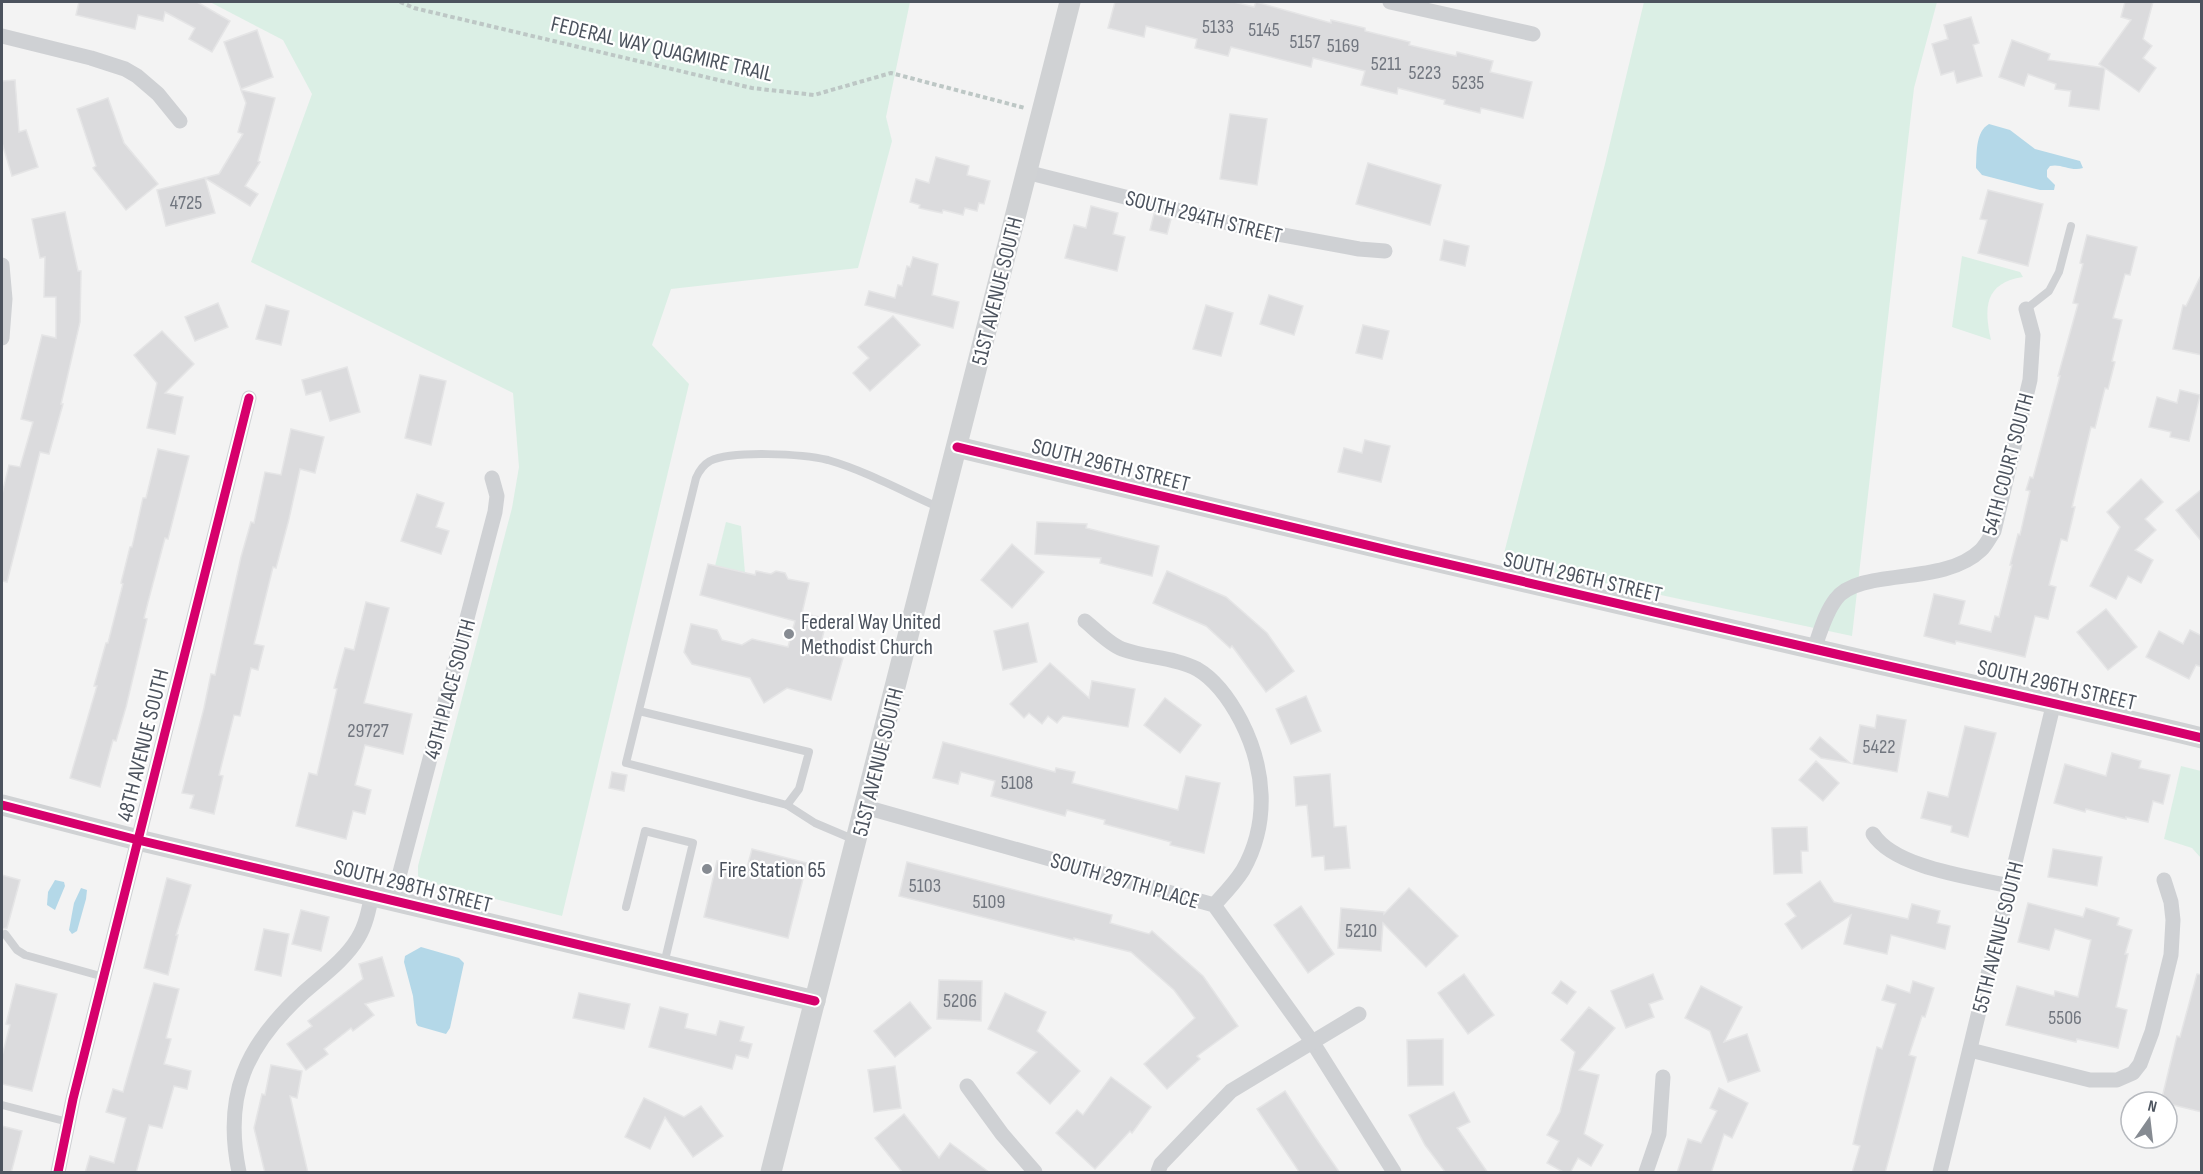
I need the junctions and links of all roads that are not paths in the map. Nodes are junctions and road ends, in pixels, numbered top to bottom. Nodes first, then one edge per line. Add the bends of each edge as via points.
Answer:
1 (1070, 2) edge
2 (1390, 2) edge
3 (1430, 6) edge
4 (1533, 34) dead end
5 (2, 36) edge
6 (180, 121) dead end
7 (1026, 171) junction
8 (2071, 226) dead end
9 (1384, 250) dead end
10 (2, 265) edge
11 (2026, 309) joint
12 (2, 338) edge
13 (249, 398) dead end
14 (957, 447) junction
15 (492, 478) dead end
16 (942, 509) junction
17 (1085, 621) dead end
18 (1814, 649) junction
19 (2054, 702) junction
20 (639, 711) junction
21 (2202, 738) edge
22 (2, 805) edge
23 (787, 805) junction
24 (865, 807) junction
25 (1873, 834) dead end
26 (138, 840) junction
27 (856, 841) junction
28 (2164, 880) dead end
29 (2010, 886) junction
30 (372, 894) junction
31 (393, 899) junction
32 (1214, 905) junction
33 (626, 907) dead end
34 (4, 934) dead end
35 (663, 966) junction
36 (104, 977) junction
37 (815, 1001) junction
38 (1359, 1014) dead end
39 (1313, 1043) junction
40 (1970, 1050) junction
41 (1663, 1077) dead end
42 (967, 1086) dead end
43 (2, 1105) edge
44 (68, 1122) junction
45 (58, 1173) edge
46 (239, 1173) edge
47 (771, 1173) edge
48 (1035, 1173) edge
49 (1158, 1173) edge
50 (1394, 1173) edge
51 (1646, 1173) edge
52 (1940, 1173) edge

1 - 7 street, 51ST AVENUE SOUTH
2 - 3 street
3 - 4 street
5 - 6 street via 125,69 153,90
7 - 9 street, SOUTH 294TH STREET via 1256,230
7 - 14 street, 51ST AVENUE SOUTH
8 - 11 lane via 2059,272 2049,291
10 - 12 street
11 - 18 street, 54TH COURT SOUTH via 2033,335 2030,380 1994,531 1982,549 1942,571 1852,585 1836,598
13 - 26 street, 48TH AVENUE SOUTH
14 - 16 street, 51ST AVENUE SOUTH
14 - 18 street, SOUTH 296TH STREET
15 - 31 street, 49TH PLACE SOUTH via 497,496 495,512
16 - 20 lane via 826,460 749,454 708,462 696,478
16 - 24 street, 51ST AVENUE SOUTH
17 - 32 street via 1120,649 1197,670 1226,697 1245,730 1258,767 1262,817 1243,869
18 - 19 street, SOUTH 296TH STREET
19 - 21 street, SOUTH 296TH STREET
19 - 29 street, 55TH AVENUE SOUTH
20 - 23 lane via 626,763
20 - 23 lane via 809,752 799,789
22 - 26 street, SOUTH 298TH STREET
23 - 27 lane via 815,823
24 - 27 street, 51ST AVENUE SOUTH
24 - 32 street, SOUTH 297TH PLACE
25 - 29 street via 1884,848 1906,860
26 - 30 street, SOUTH 298TH STREET
26 - 36 street, 48TH AVENUE SOUTH
27 - 37 street, 51ST AVENUE SOUTH
28 - 40 street via 2173,920 2171,955 2152,1032 2133,1073 2117,1080 2091,1080
29 - 40 street, 55TH AVENUE SOUTH
30 - 31 street, SOUTH 298TH STREET
30 - 46 street via 363,928 354,944 277,1018 258,1042 237,1095 234,1117
31 - 35 street, SOUTH 298TH STREET
32 - 39 street, SOUTH 297TH PLACE
33 - 35 lane via 645,831 693,843
34 - 36 lane via 25,955
35 - 37 street, SOUTH 298TH STREET
36 - 44 street, 48TH AVENUE SOUTH
37 - 47 street, 51ST AVENUE SOUTH
38 - 39 street
39 - 49 street via 1231,1091 1161,1164
39 - 50 street, SOUTH 297TH PLACE
40 - 52 street, 55TH AVENUE SOUTH
41 - 51 street via 1659,1134
42 - 48 street
43 - 44 lane
44 - 45 street, 48TH AVENUE SOUTH

